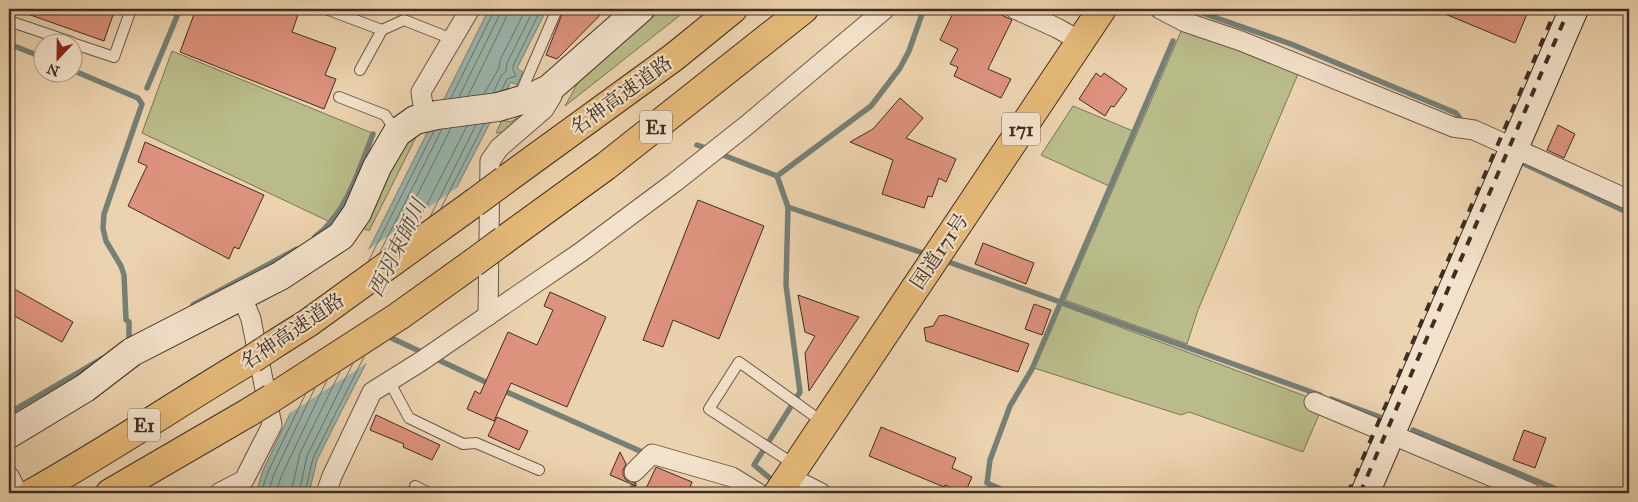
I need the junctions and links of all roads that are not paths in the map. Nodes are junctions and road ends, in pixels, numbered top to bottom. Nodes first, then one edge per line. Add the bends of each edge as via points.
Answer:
1 (131, 9) edge
2 (326, 9) edge
3 (470, 9) edge
4 (557, 9) edge
5 (640, 9) edge
6 (733, 9) edge
7 (804, 9) edge
8 (1015, 9) edge
9 (1102, 9) edge
10 (1160, 9) edge
11 (1574, 9) edge
12 (877, 11) edge
13 (9, 22) edge
14 (382, 30) junction
15 (39, 32) edge
16 (452, 39) junction
17 (1080, 41) junction
18 (82, 46) edge
19 (360, 70) dead end
20 (549, 89) junction
21 (339, 97) dead end
22 (507, 105) junction
23 (431, 116) junction
24 (397, 133) junction
25 (1511, 155) junction
26 (1629, 200) edge
27 (242, 297) junction
28 (488, 316) junction
29 (389, 381) junction
30 (1314, 402) dead end
31 (825, 424) junction
32 (9, 434) edge
33 (1390, 435) junction
34 (174, 457) junction
35 (539, 470) dead end
36 (634, 472) dead end
37 (9, 476) edge
38 (788, 479) edge
39 (415, 486) dead end
40 (243, 487) edge
41 (29, 492) edge
42 (110, 493) edge
43 (129, 493) edge
44 (220, 493) edge
45 (326, 493) edge
46 (429, 493) edge
47 (758, 493) edge
48 (821, 493) edge
49 (1365, 493) edge
50 (1531, 493) edge

1 - 18 lane via 114,57
2 - 14 lane
3 - 16 street
4 - 22 lane
5 - 20 street
6 - 41 highway, 名神高速道路 / E1, bridge via 674,57 308,322 87,461
7 - 34 highway, E1, bridge via 613,160 399,316
8 - 17 street
9 - 17 highway, 国道171号 / 171
10 - 25 street via 1185,22 1466,129
11 - 25 street
12 - 28 street via 842,46 706,158 581,252
13 - 15 lane
14 - 16 lane via 404,20
14 - 19 lane
16 - 23 street via 421,92
17 - 31 highway, 国道171号 / 171
20 - 22 street
20 - 28 street via 552,96 544,109 499,148 490,161
21 - 24 lane via 385,115
22 - 23 street
23 - 24 street via 415,120
24 - 27 street via 376,167 357,213 341,236
25 - 26 street
25 - 33 street
27 - 32 street via 132,352 85,388
27 - 40 street via 251,318 272,425
28 - 29 street
29 - 35 lane via 409,418 463,444 476,443
29 - 45 street via 372,392
30 - 33 street
31 - 38 highway, 国道171号 / 171
31 - 38 lane via 739,362 709,409 772,450
33 - 49 street
33 - 50 street
34 - 42 highway, E1
34 - 43 highway
36 - 47 street via 652,454 732,477
37 - 41 street
38 - 48 street
39 - 46 lane
40 - 44 street

